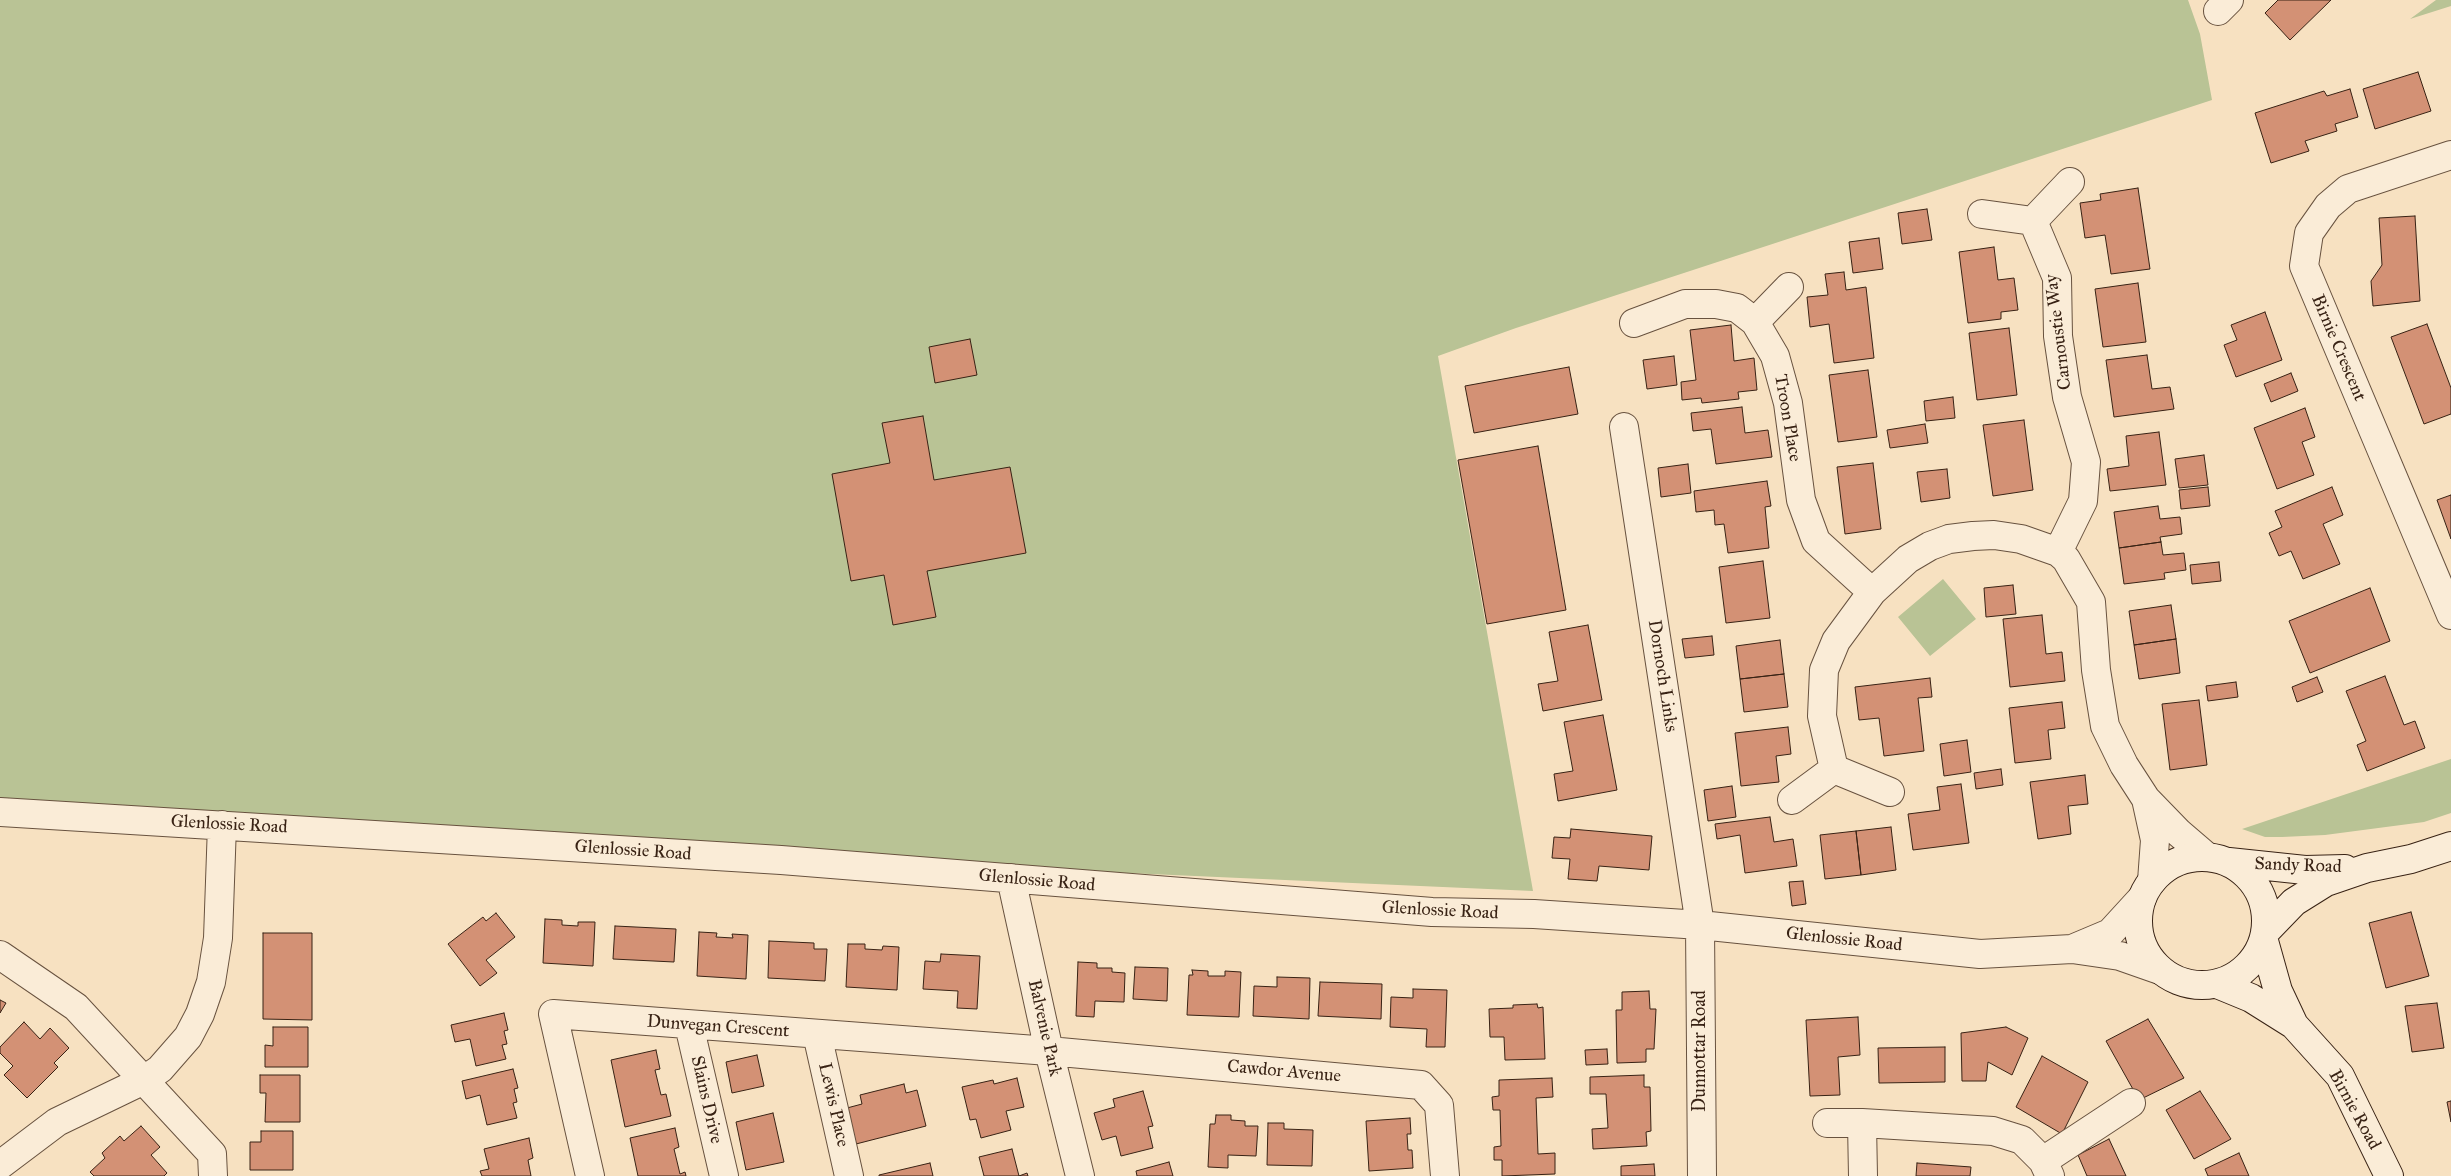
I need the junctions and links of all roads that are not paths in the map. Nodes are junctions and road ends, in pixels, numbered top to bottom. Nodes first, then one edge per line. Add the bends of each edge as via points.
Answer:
1 (2451, 154) edge
2 (2070, 182) dead end
3 (1982, 214) dead end
4 (2033, 221) junction
5 (1789, 286) dead end
6 (1755, 322) junction
7 (1634, 323) dead end
8 (1624, 427) dead end
9 (2058, 552) junction
10 (1872, 592) junction
11 (2451, 615) edge
12 (1834, 769) junction
13 (1890, 792) dead end
14 (2146, 799) junction
15 (1792, 800) dead end
16 (0, 812) edge
17 (222, 825) junction
18 (2451, 846) edge
19 (2218, 860) junction
20 (2367, 868) junction
21 (1011, 878) junction
22 (2147, 889) junction
23 (1700, 925) junction
24 (2265, 936) junction
25 (2072, 949) junction
26 (0, 955) edge
27 (2160, 970) junction
28 (2217, 984) junction
29 (689, 1025) junction
30 (2294, 1025) junction
31 (817, 1034) junction
32 (1049, 1051) junction
33 (144, 1080) junction
34 (2131, 1103) dead end
35 (1862, 1122) junction
36 (1827, 1123) dead end
37 (0, 1164) edge
38 (2047, 1168) edge
39 (213, 1176) edge
40 (590, 1176) edge
41 (724, 1176) edge
42 (849, 1176) edge
43 (1080, 1176) edge
44 (1446, 1176) edge
45 (1702, 1176) edge
46 (1862, 1176) edge
47 (2389, 1176) edge

1 - 11 street, Birnie Crescent via 2348,189 2328,206 2309,233 2304,266
2 - 4 street
3 - 4 street
4 - 9 street, Carnoustie Way via 2057,278 2058,336 2067,397 2086,462 2083,501
5 - 6 street
6 - 7 street, Troon Place via 1737,308 1685,304
6 - 10 street, Troon Place via 1775,356 1783,384 1801,500 1816,541
8 - 23 street, Dornoch Links
9 - 10 street via 2021,539 1994,535 1950,539 1908,559
9 - 14 street via 2066,559 2090,602 2105,726 2124,765
10 - 12 street via 1836,641 1824,670 1822,716
12 - 13 street
12 - 15 street
14 - 19 street via 2179,833
14 - 22 street via 2155,840
16 - 17 street, Glenlossie Road
17 - 21 street, Glenlossie Road via 781,860
17 - 33 street via 218,938 211,982 188,1037 160,1069
18 - 20 street, Sandy Road
19 - 20 street, Sandy Road via 2305,870
19 - 22 street via 2185,859 2167,867
19 - 24 street via 2248,875 2260,893 2267,922
20 - 24 street, Sandy Road via 2326,882 2294,902
21 - 23 street, Glenlossie Road via 1432,912 1534,914
21 - 32 street, Balvenie Park
22 - 25 street, Glenlossie Road via 2110,933
22 - 27 street via 2138,917 2140,937 2147,955
23 - 25 street, Glenlossie Road via 1980,954
23 - 45 street, Dunnottar Road
24 - 28 street via 2256,958 2242,972
24 - 30 street, Birnie Road via 2278,991
25 - 27 street, Glenlossie Road via 2120,956
26 - 33 street via 76,1008
27 - 28 street via 2194,986
28 - 30 street, Birnie Road via 2251,998
29 - 31 street, Dunvegan Crescent
29 - 40 street, Dunvegan Crescent via 553,1014
29 - 41 street, Slains Drive
30 - 47 street, Birnie Road via 2340,1076
31 - 32 street, Dunvegan Crescent
31 - 42 street, Lewis Place
32 - 43 street, Balvenie Park
32 - 44 street, Cawdor Avenue via 1421,1085 1439,1105
33 - 37 street via 57,1122
33 - 39 street via 212,1154
34 - 38 street
35 - 36 street
35 - 38 street via 1993,1131 2022,1140
35 - 46 street

